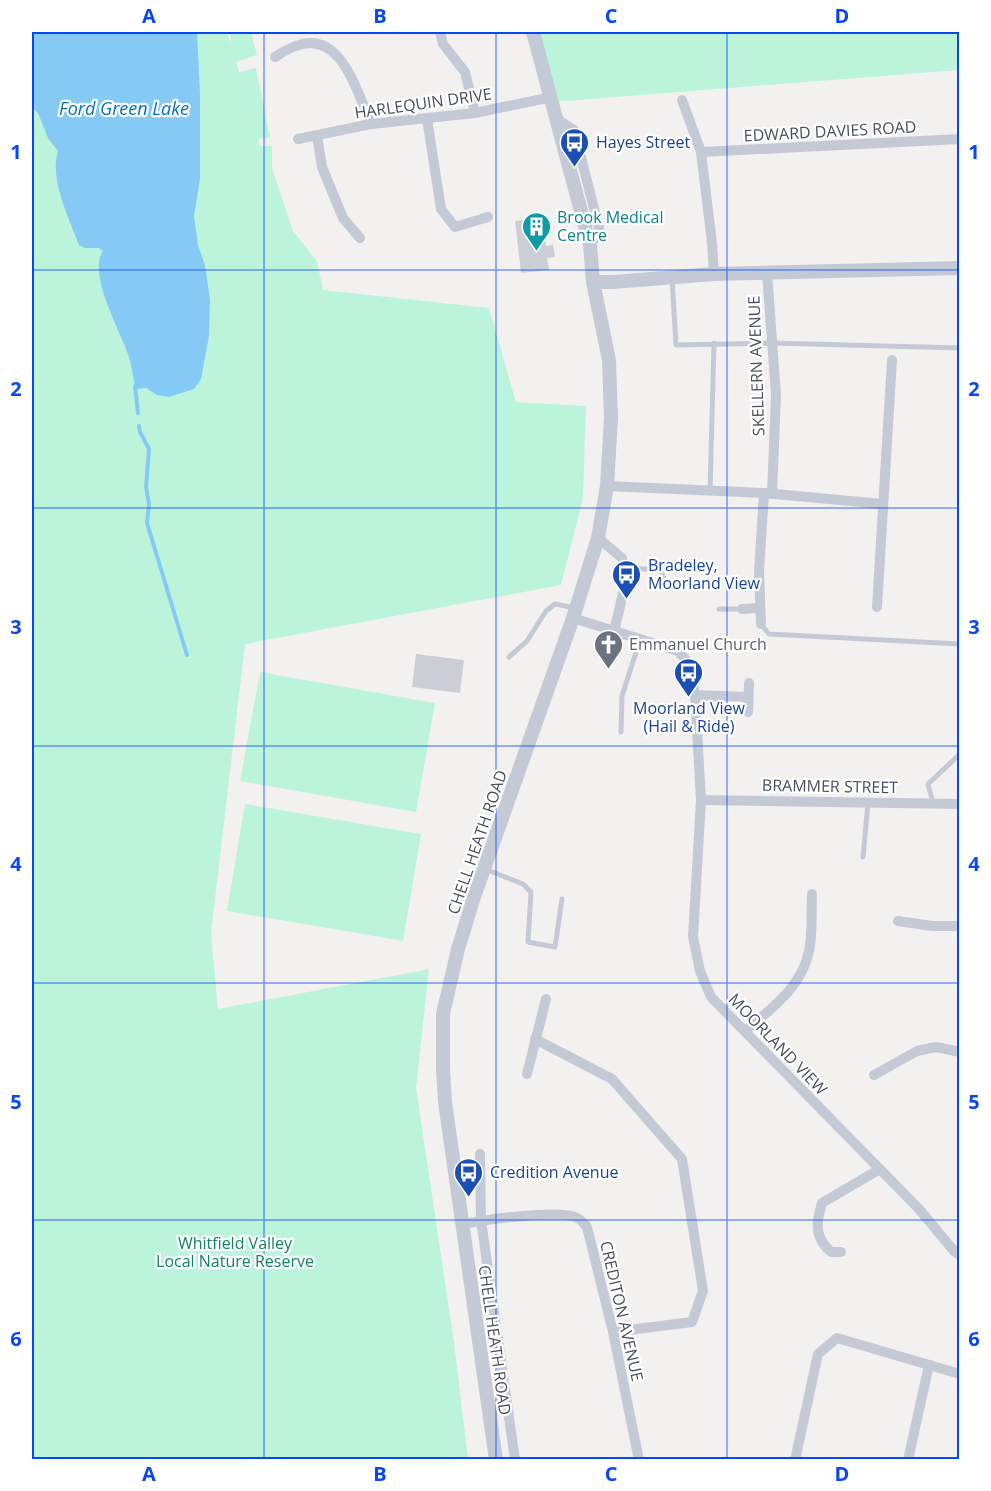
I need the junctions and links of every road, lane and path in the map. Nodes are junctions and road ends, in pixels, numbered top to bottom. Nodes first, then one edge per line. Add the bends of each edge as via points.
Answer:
1 (440, 32) edge
2 (533, 32) edge
3 (275, 57) dead end
4 (552, 97) junction
5 (682, 100) dead end
6 (475, 113) junction
7 (426, 119) junction
8 (371, 124) junction
9 (316, 136) junction
10 (298, 139) dead end
11 (960, 139) edge
12 (701, 152) junction
13 (488, 218) dead end
14 (360, 238) dead end
15 (960, 268) edge
16 (767, 272) junction
17 (714, 274) junction
18 (672, 278) junction
19 (593, 282) junction
20 (714, 343) junction
21 (772, 343) junction
22 (960, 348) edge
23 (892, 360) dead end
24 (607, 486) junction
25 (710, 491) junction
26 (768, 493) junction
27 (883, 504) junction
28 (598, 538) junction
29 (624, 568) junction
30 (703, 584) dead end
31 (877, 607) dead end
32 (719, 609) dead end
33 (742, 609) joint
34 (760, 609) junction
35 (575, 613) junction
36 (761, 624) joint
37 (614, 632) junction
38 (640, 640) junction
39 (960, 644) edge
40 (509, 657) dead end
41 (749, 683) dead end
42 (694, 695) junction
43 (748, 698) junction
44 (748, 712) dead end
45 (621, 732) dead end
46 (960, 754) edge
47 (701, 800) junction
48 (868, 802) junction
49 (933, 803) junction
50 (960, 804) edge
51 (863, 857) dead end
52 (484, 869) junction
53 (812, 894) dead end
54 (562, 899) dead end
55 (898, 921) dead end
56 (960, 926) edge
57 (546, 999) dead end
58 (746, 1031) junction
59 (535, 1039) junction
60 (960, 1052) edge
61 (527, 1074) dead end
62 (874, 1075) dead end
63 (480, 1154) dead end
64 (880, 1169) junction
65 (481, 1220) junction
66 (461, 1225) junction
67 (841, 1252) dead end
68 (960, 1255) edge
69 (613, 1332) junction
70 (929, 1365) junction
71 (960, 1374) edge
72 (496, 1460) edge
73 (514, 1460) edge
74 (639, 1460) edge
75 (795, 1460) edge
76 (908, 1460) edge

1 - 6 street via 442,44 465,72
2 - 4 street, CHELL HEATH ROAD
3 - 8 street via 296,45 320,43 338,55
4 - 6 street, HARLEQUIN DRIVE
4 - 19 street, CHELL HEATH ROAD via 590,245
5 - 12 street
6 - 7 street, HARLEQUIN DRIVE
7 - 8 street, HARLEQUIN DRIVE
7 - 13 street via 441,210 455,227
8 - 9 street, HARLEQUIN DRIVE
9 - 10 street, HARLEQUIN DRIVE
9 - 14 street via 322,167 343,218
11 - 12 street, EDWARD DAVIES ROAD
12 - 17 street
15 - 16 street
16 - 17 street
16 - 21 street, SKELLERN AVENUE
17 - 18 street
18 - 19 street
18 - 20 lane via 676,345
19 - 24 street, CHELL HEATH ROAD via 609,360
20 - 21 lane
20 - 25 lane
21 - 22 lane
21 - 26 street, SKELLERN AVENUE via 776,395
23 - 27 street
24 - 25 street
24 - 28 street, CHELL HEATH ROAD
25 - 26 street
26 - 27 street
26 - 34 street, SKELLERN AVENUE via 759,571
27 - 31 street
28 - 29 street via 622,558
28 - 35 street, CHELL HEATH ROAD
29 - 30 lane via 660,570 666,582
29 - 37 street via 627,576
32 - 33 lane
33 - 34 street
34 - 36 street, SKELLERN AVENUE
35 - 37 street, MOORLAND VIEW
35 - 40 lane via 555,604 527,641
35 - 52 street, CHELL HEATH ROAD
36 - 39 lane via 769,634
37 - 38 street, MOORLAND VIEW
38 - 42 street, MOORLAND VIEW via 678,651 689,663
38 - 45 lane via 622,696
41 - 43 street
42 - 43 street
42 - 47 street, MOORLAND VIEW
43 - 44 street
46 - 49 lane via 928,783
47 - 48 street, BRAMMER STREET
47 - 58 street, MOORLAND VIEW via 693,937 700,971 711,997
48 - 49 street, BRAMMER STREET
48 - 51 lane
49 - 50 street, BRAMMER STREET
52 - 54 lane via 523,884 531,892 528,942 555,946
52 - 66 street, CHELL HEATH ROAD via 458,949 443,1014 445,1102
53 - 58 street via 809,951 800,977 779,1003
55 - 56 street
57 - 59 street
58 - 64 street, MOORLAND VIEW
59 - 61 street
59 - 69 street via 612,1079 682,1159 703,1291 692,1322
60 - 62 street via 936,1047 917,1051
63 - 65 street, CHELL HEATH ROAD
64 - 67 street via 822,1203 817,1222 822,1244 831,1252
64 - 68 street, MOORLAND VIEW
65 - 66 street, CREDITON AVENUE
65 - 69 street, CREDITON AVENUE via 577,1217 587,1227
65 - 73 street, CHELL HEATH ROAD
66 - 72 street, CHELL HEATH ROAD
69 - 74 street, CREDITON AVENUE
70 - 71 street
70 - 75 street via 837,1338 818,1354
70 - 76 street

